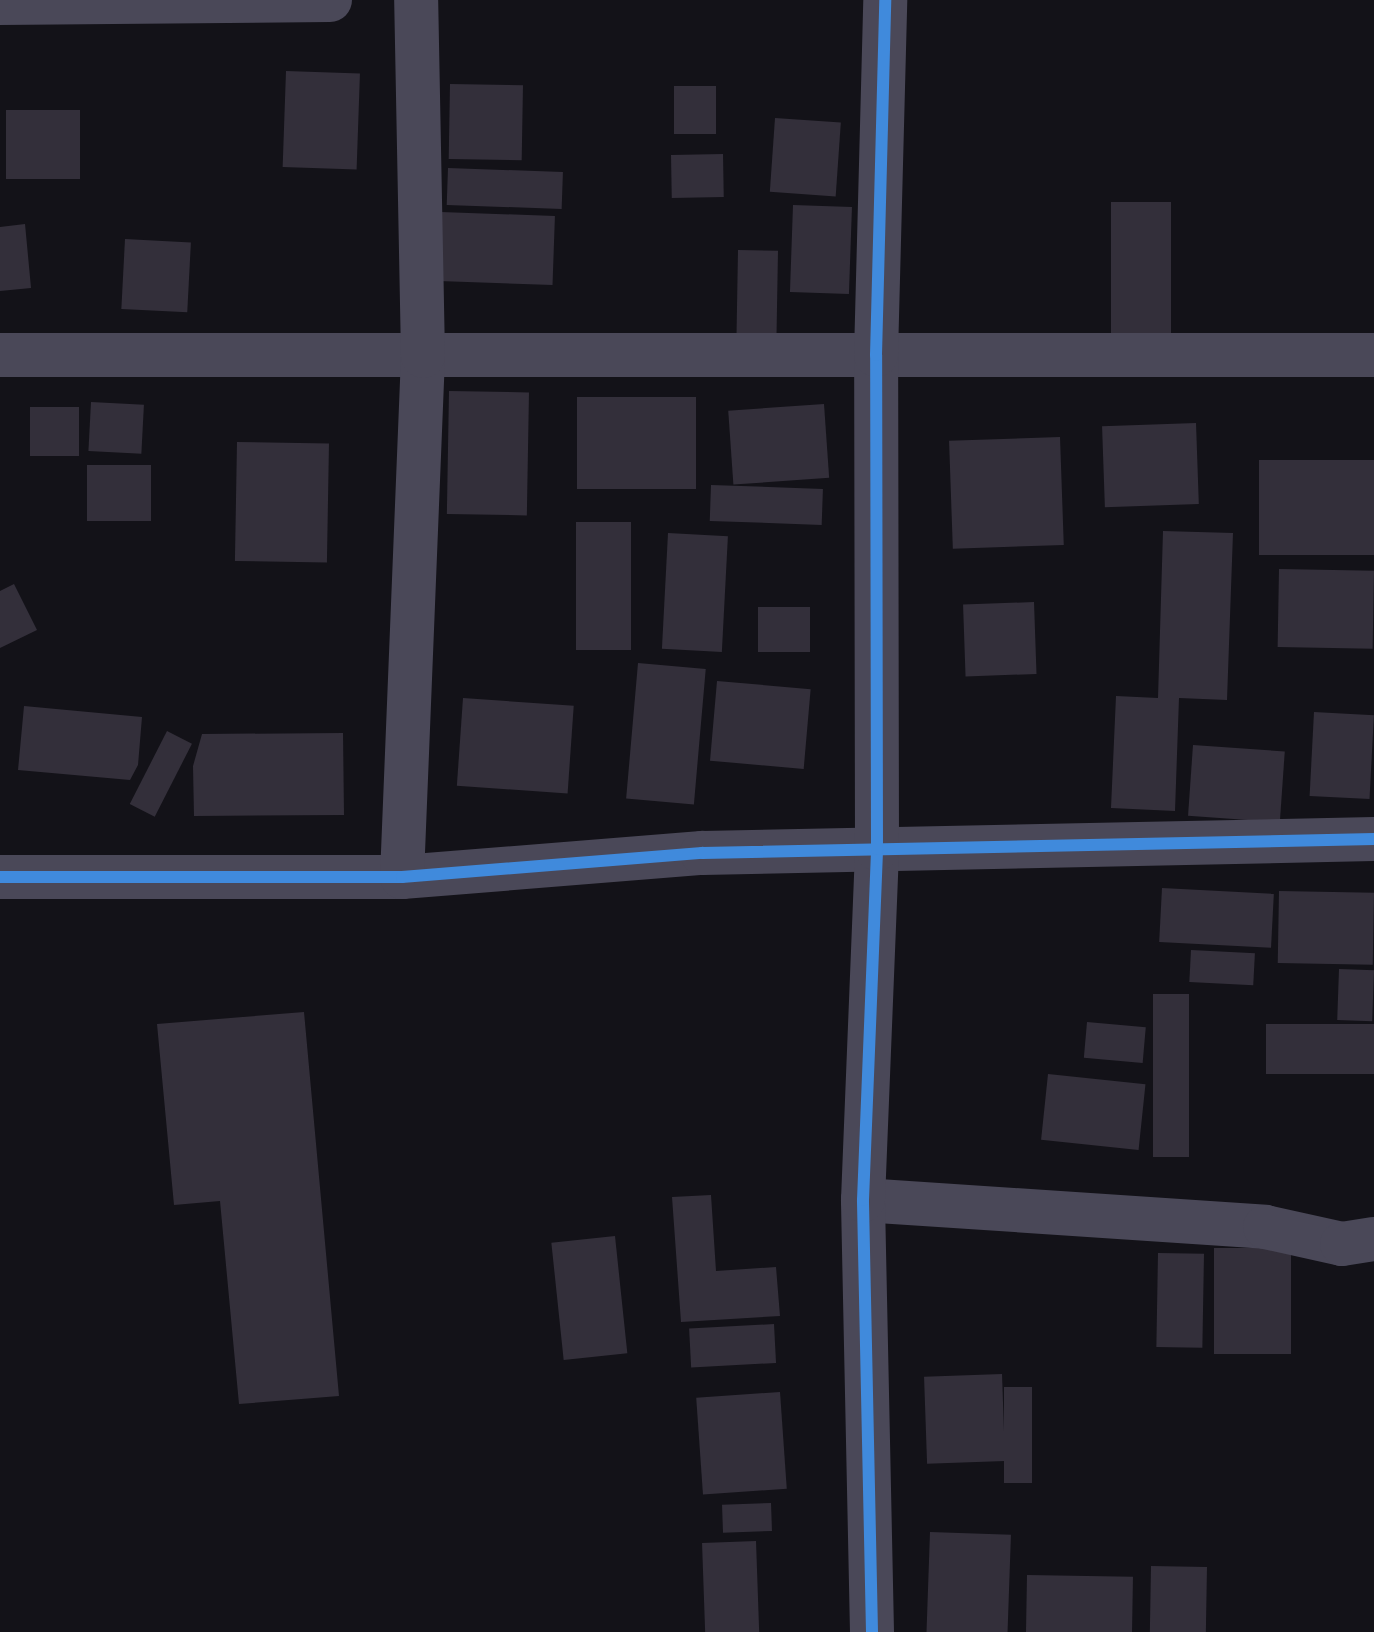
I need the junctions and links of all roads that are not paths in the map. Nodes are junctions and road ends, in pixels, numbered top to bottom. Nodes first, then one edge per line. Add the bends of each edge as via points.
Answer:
1 (330, 0) edge
2 (416, 0) edge
3 (885, 0) edge
4 (0, 3) edge
5 (0, 355) edge
6 (876, 355) junction
7 (1374, 355) edge
8 (423, 356) junction
9 (1374, 839) edge
10 (877, 849) junction
11 (0, 877) edge
12 (402, 877) junction
13 (863, 1200) junction
14 (1374, 1239) edge
15 (872, 1632) edge

1 - 4 street
2 - 8 street
3 - 6 street
5 - 8 street
6 - 7 street
6 - 8 street
6 - 10 street
8 - 12 street
9 - 10 street
10 - 12 street via 702,853
10 - 13 street
11 - 12 street
13 - 14 street via 1265,1227 1342,1244
13 - 15 street

